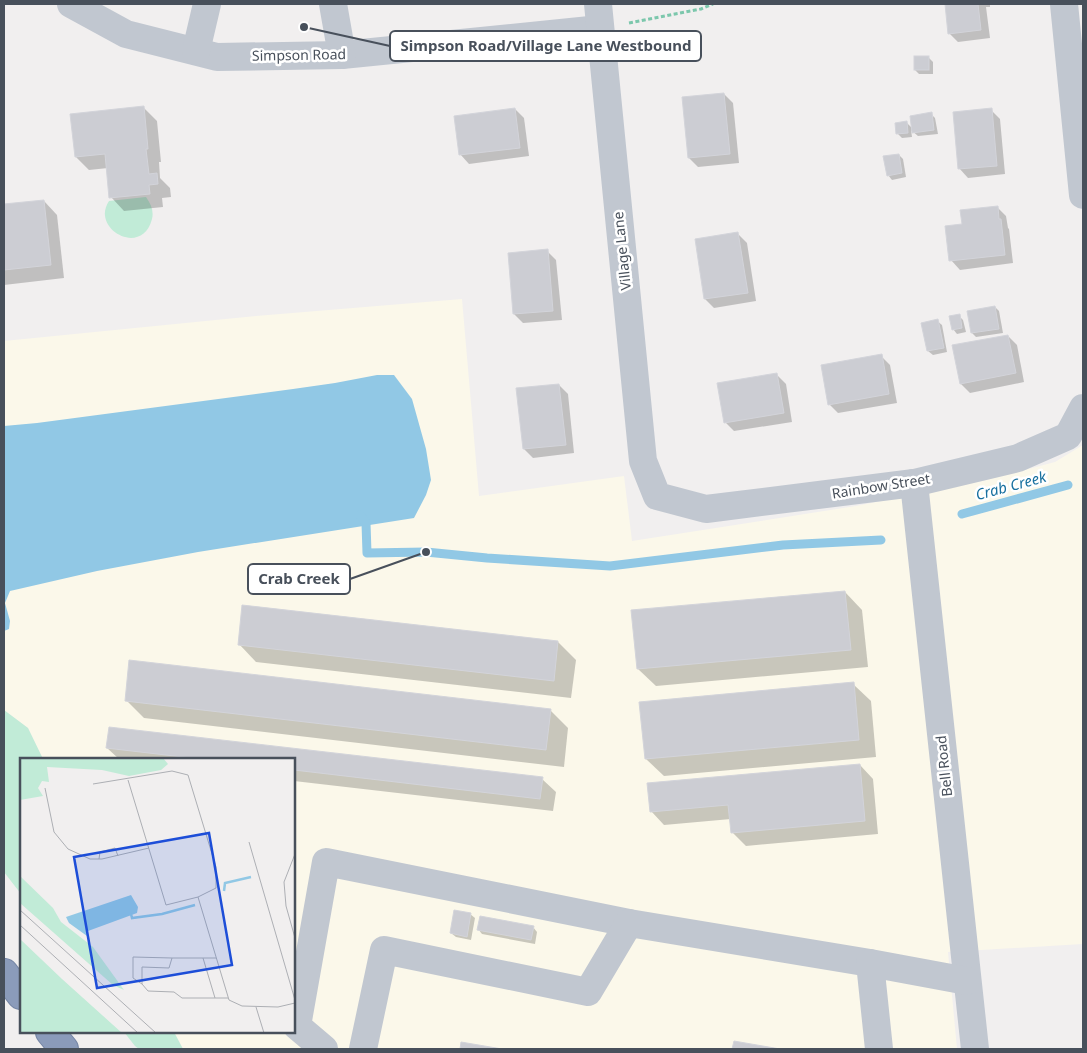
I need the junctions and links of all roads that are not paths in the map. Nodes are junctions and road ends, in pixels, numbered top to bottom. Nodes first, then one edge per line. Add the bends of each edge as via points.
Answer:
1 (71, 4) edge
2 (207, 4) edge
3 (333, 4) edge
4 (1064, 4) edge
5 (599, 16) edge
6 (196, 51) junction
7 (342, 55) junction
8 (1083, 195) edge
9 (1083, 408) edge
10 (914, 482) junction
11 (657, 496) joint
12 (629, 923) junction
13 (870, 963) junction
14 (4, 972) edge
15 (968, 981) junction
16 (20, 994) edge
17 (51, 1033) edge
18 (64, 1049) edge
19 (324, 1049) edge
20 (363, 1049) edge
21 (879, 1049) edge
22 (975, 1049) edge

1 - 6 street, Simpson Road via 126,34
2 - 6 street
3 - 7 street
4 - 8 street
5 - 7 street, Simpson Road
5 - 11 street, Village Lane via 643,461
6 - 7 street, Simpson Road via 217,57
9 - 10 street, Rainbow Street via 1068,436 1018,458
10 - 11 street, Rainbow Street via 706,509
10 - 15 street, Bell Road
12 - 13 street
12 - 19 street via 326,862 297,1026
12 - 20 street via 588,992 384,950
13 - 15 street
13 - 21 street
14 - 16 highway
15 - 22 street, Bell Road
17 - 18 highway

